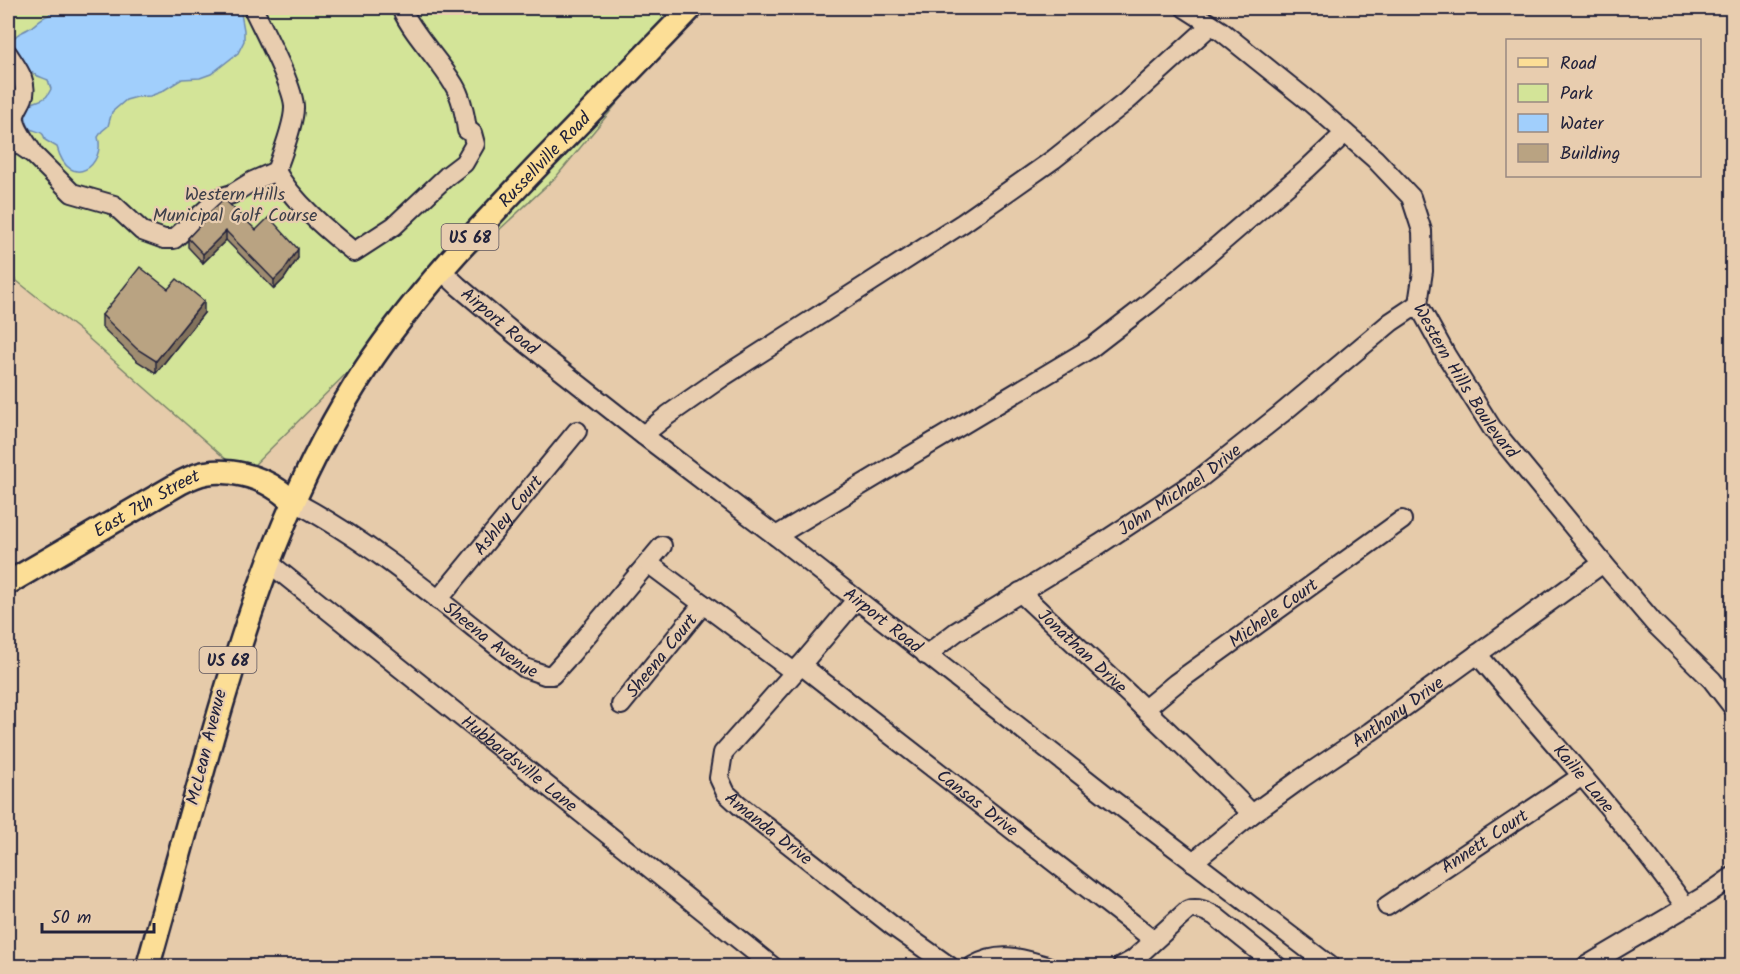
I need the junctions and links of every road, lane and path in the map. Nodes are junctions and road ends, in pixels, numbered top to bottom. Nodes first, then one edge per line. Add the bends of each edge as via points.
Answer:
1 (253, 8) edge
2 (401, 8) edge
3 (678, 8) edge
4 (691, 8) edge
5 (1185, 8) edge
6 (1211, 25) junction
7 (8, 54) edge
8 (1345, 133) junction
9 (8, 137) edge
10 (33, 154) junction
11 (276, 171) junction
12 (441, 270) junction
13 (1418, 304) junction
14 (577, 431) dead end
15 (643, 435) junction
16 (290, 499) junction
17 (1402, 520) dead end
18 (776, 536) junction
19 (662, 546) dead end
20 (268, 562) junction
21 (648, 562) junction
22 (1603, 564) junction
23 (8, 583) edge
24 (1020, 592) junction
25 (438, 600) junction
26 (856, 600) junction
27 (703, 604) junction
28 (1477, 654) junction
29 (926, 655) junction
30 (797, 669) junction
31 (621, 705) dead end
32 (1732, 706) edge
33 (1146, 708) junction
34 (1581, 776) junction
35 (1252, 814) junction
36 (186, 828) junction
37 (1193, 862) junction
38 (1732, 877) edge
39 (1387, 906) dead end
40 (1685, 906) junction
41 (1155, 940) junction
42 (148, 966) edge
43 (772, 966) edge
44 (949, 966) edge
45 (973, 966) edge
46 (1047, 966) edge
47 (1122, 966) edge
48 (1277, 966) edge
49 (1330, 966) edge
50 (1586, 966) edge

1 - 11 street via 289,86 294,107
2 - 11 street via 456,87 467,130 475,144 464,163 394,226 354,252 284,186
3 - 16 main road, Russellville Road / US 68 via 507,185 418,285 360,364 315,440
4 - 12 main road, Russellville Road / US 68
5 - 6 street, Western Hills Boulevard
6 - 8 street, Western Hills Boulevard
6 - 15 street via 1127,101 1054,159 963,223 721,378
7 - 10 street via 24,83 24,94 14,116
8 - 13 street, Western Hills Boulevard via 1411,197 1422,231 1423,271
8 - 18 street via 1207,255 1090,348
9 - 10 street
10 - 11 street via 72,193 114,205 142,231 174,240 219,198
12 - 15 street, Airport Road
12 - 16 main road, Russellville Road / US 68 via 365,370
13 - 22 street, Western Hills Boulevard via 1492,428
13 - 24 street, John Michael Drive via 1390,322 1199,479
14 - 25 street, Ashley Court
15 - 18 street, Airport Road
16 - 20 main road, McLean Avenue / US 68
16 - 23 main road, East 7th Street via 264,482 244,476 222,471 203,473
16 - 25 street, Sheena Avenue via 404,572
16 - 36 main road, McLean Avenue / US 68 via 260,559 244,605
17 - 33 street, Michele Court
18 - 26 street, Airport Road
19 - 21 street, Sheena Avenue
20 - 36 main road, McLean Avenue / US 68 via 232,668
20 - 43 street, Hubbardsville Lane
21 - 25 street, Sheena Avenue via 552,675 525,668
21 - 27 street, Cansas Drive
22 - 28 street, Anthony Drive
22 - 32 street, Western Hills Boulevard
24 - 29 street, John Michael Drive
24 - 33 street, Jonathan Drive
26 - 29 street, Airport Road
26 - 30 street, Amanda Drive
27 - 30 street, Cansas Drive
27 - 31 street, Sheena Court
28 - 34 street, Kailie Lane
28 - 35 street, Anthony Drive
29 - 37 street, Airport Road
30 - 41 street, Cansas Drive
30 - 44 street, Amanda Drive via 723,753 719,778 726,792 894,927
33 - 35 street, Jonathan Drive
34 - 39 street, Annett Court
34 - 40 street, Kailie Lane
35 - 37 street, Anthony Drive
36 - 42 main road, McLean Avenue / US 68
37 - 49 street, Airport Road
38 - 40 street
40 - 50 street
41 - 47 street
41 - 48 street via 1194,908 1215,916
45 - 46 street via 998,957 1016,957

